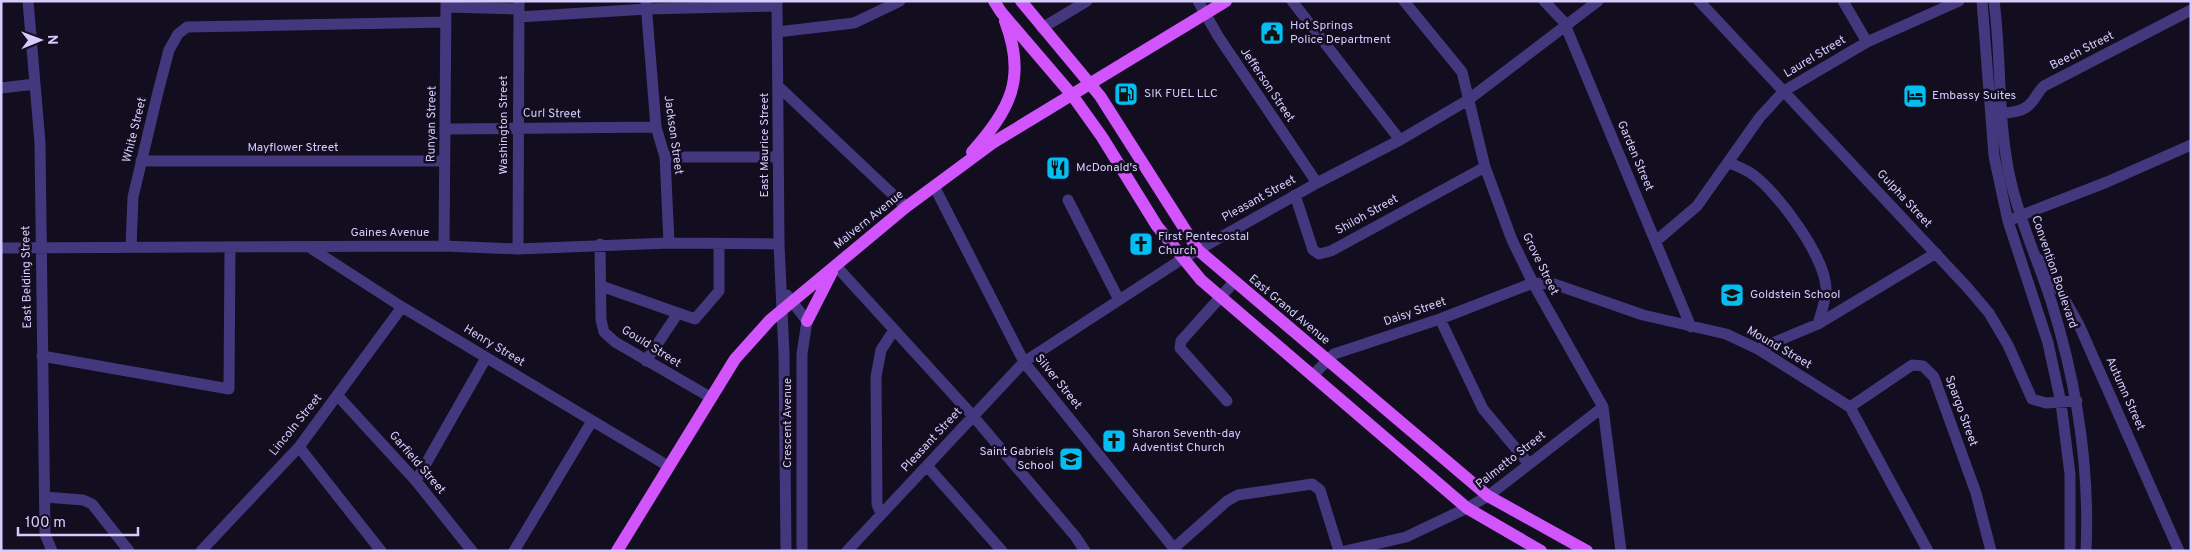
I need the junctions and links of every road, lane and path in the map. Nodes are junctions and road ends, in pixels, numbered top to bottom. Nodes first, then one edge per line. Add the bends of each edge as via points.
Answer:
1 (28, 1) edge
2 (900, 1) edge
3 (1021, 1) edge
4 (1087, 1) edge
5 (1198, 1) edge
6 (1226, 1) edge
7 (1292, 1) edge
8 (1404, 1) edge
9 (1544, 1) edge
10 (1598, 1) edge
11 (1699, 1) edge
12 (1843, 1) edge
13 (1959, 1) edge
14 (1982, 1) edge
15 (1994, 1) edge
16 (446, 4) edge
17 (777, 4) edge
18 (646, 5) edge
19 (998, 7) edge
20 (519, 9) edge
21 (2191, 10) edge
22 (1204, 14) junction
23 (446, 22) junction
24 (1566, 27) junction
25 (1042, 28) junction
26 (778, 32) junction
27 (1867, 42) junction
28 (36, 84) junction
29 (1091, 84) junction
30 (778, 86) junction
31 (1, 88) edge
32 (1784, 91) junction
33 (1072, 95) junction
34 (1468, 100) junction
35 (1995, 114) junction
36 (517, 127) junction
37 (656, 127) junction
38 (446, 129) junction
39 (1400, 140) junction
40 (2191, 144) edge
41 (778, 156) junction
42 (665, 157) junction
43 (141, 161) junction
44 (445, 162) junction
45 (1728, 162) junction
46 (1485, 167) junction
47 (954, 170) junction
48 (1317, 183) junction
49 (934, 186) junction
50 (1295, 195) junction
51 (1068, 200) dead end
52 (906, 207) junction
53 (2014, 218) junction
54 (1656, 242) junction
55 (669, 243) junction
56 (600, 244) junction
57 (719, 244) junction
58 (779, 244) junction
59 (444, 246) junction
60 (230, 247) junction
61 (309, 247) junction
62 (1, 248) edge
63 (40, 248) junction
64 (131, 248) junction
65 (518, 249) junction
66 (1198, 250) junction
67 (1936, 253) junction
68 (2034, 255) junction
69 (1182, 259) junction
70 (836, 266) junction
71 (1234, 282) junction
72 (1533, 283) junction
73 (601, 286) junction
74 (780, 289) junction
75 (1219, 297) junction
76 (793, 300) junction
77 (1119, 300) junction
78 (402, 307) junction
79 (782, 310) junction
80 (678, 313) junction
81 (1440, 319) junction
82 (808, 321) junction
83 (1818, 324) junction
84 (1691, 327) junction
85 (894, 330) junction
86 (1758, 349) junction
87 (784, 354) junction
88 (802, 354) junction
89 (42, 356) junction
90 (486, 358) junction
91 (1327, 359) junction
92 (646, 361) junction
93 (1024, 362) junction
94 (1312, 376) junction
95 (338, 396) junction
96 (710, 398) junction
97 (1228, 400) dead end
98 (2077, 402) junction
99 (2061, 403) junction
100 (1603, 407) junction
101 (1850, 407) junction
102 (974, 416) junction
103 (592, 421) junction
104 (299, 447) junction
105 (1528, 463) junction
106 (784, 465) junction
107 (802, 465) junction
108 (668, 466) junction
109 (927, 466) junction
110 (416, 481) junction
111 (1488, 496) junction
112 (45, 497) junction
113 (1467, 508) junction
114 (881, 514) junction
115 (205, 549) edge
116 (1175, 549) edge
117 (848, 550) edge
118 (52, 551) edge
119 (129, 551) edge
120 (381, 551) edge
121 (472, 551) edge
122 (514, 551) edge
123 (617, 551) edge
124 (786, 551) edge
125 (802, 551) edge
126 (1002, 551) edge
127 (1085, 551) edge
128 (1339, 551) edge
129 (1345, 551) edge
130 (1541, 551) edge
131 (1587, 551) edge
132 (1621, 551) edge
133 (1928, 551) edge
134 (1992, 551) edge
135 (2070, 551) edge
136 (2086, 551) edge
137 (2179, 551) edge

1 - 28 street, East Belding Street
2 - 26 street via 854,23
3 - 25 main road, East Grand Avenue
4 - 25 street
5 - 22 street, Jefferson Street
6 - 22 main road, Malvern Avenue
7 - 39 street
8 - 34 street, Grove Street via 1462,72
9 - 24 street, Garden Street
10 - 24 street, Pleasant Street
11 - 32 street, Gulpha Street
12 - 27 street
13 - 27 street, Laurel Street
14 - 35 street, Convention Boulevard
15 - 35 street, Convention Boulevard
16 - 20 street
16 - 23 street, Runyan Street
17 - 18 street
17 - 26 street, East Maurice Street
18 - 20 street
18 - 37 street, Jackson Street
19 - 33 main road
19 - 47 main road via 1014,50 1012,88 1002,116
20 - 36 street, Washington Street
21 - 35 street, Beech Street via 2044,86 2021,110
22 - 29 main road, Malvern Avenue
22 - 48 street, Jefferson Street
23 - 38 street, Runyan Street
23 - 43 street, White Street via 187,27 178,34 169,50
24 - 34 street, Pleasant Street
24 - 54 street, Garden Street
25 - 29 main road, East Grand Avenue
26 - 30 street, East Maurice Street
27 - 32 street, Laurel Street
28 - 31 street
28 - 63 street, East Belding Street via 40,143
29 - 33 main road, Malvern Avenue
29 - 66 main road, East Grand Avenue
30 - 41 street, East Maurice Street
30 - 52 street
32 - 45 street, Laurel Street via 1760,117
32 - 67 street, Gulpha Street
33 - 47 main road, Malvern Avenue
33 - 69 main road
34 - 39 street, Pleasant Street
34 - 46 street, Grove Street
35 - 53 street, Convention Boulevard via 1994,156
36 - 37 street, Curl Street
36 - 38 street, Curl Street
36 - 65 street, Washington Street
37 - 42 street, Jackson Street
38 - 44 street, Runyan Street
39 - 48 street, Pleasant Street
40 - 53 street via 2107,182
41 - 42 street
41 - 58 street, East Maurice Street
42 - 55 street, Jackson Street
43 - 44 street, Mayflower Street
43 - 64 street, White Street via 132,198
44 - 59 street, Runyan Street
45 - 54 street, Laurel Street via 1697,206
45 - 83 street via 1752,174 1772,192 1809,241 1820,264 1826,290
46 - 50 street, Shiloh Street via 1331,251 1318,254 1313,250
46 - 72 street, Grove Street via 1512,240
47 - 49 main road, Malvern Avenue
48 - 50 street, Pleasant Street
49 - 52 main road, Malvern Avenue
49 - 93 street, Silver Street
50 - 66 street, Pleasant Street
51 - 77 street
52 - 70 main road, Malvern Avenue
53 - 68 street, Convention Boulevard
53 - 99 street, Convention Boulevard
54 - 84 street, Garden Street
55 - 56 street, Gaines Avenue
55 - 57 street, Gaines Avenue
56 - 65 street, Gaines Avenue
56 - 73 street, Gould Street
57 - 58 street, Gaines Avenue
57 - 80 street via 719,291 694,318
58 - 74 street, East Maurice Street
59 - 61 street, Gaines Avenue
59 - 65 street, Gaines Avenue
60 - 61 street, Gaines Avenue
60 - 64 street, Gaines Avenue
60 - 89 street via 229,389
61 - 78 street, Henry Street
62 - 63 street, Gaines Avenue
63 - 64 street, Gaines Avenue
63 - 89 street, East Belding Street
66 - 69 street, Pleasant Street
66 - 71 main road, East Grand Avenue
67 - 83 street
67 - 99 street, Gulpha Street via 1989,313 2032,399
68 - 98 street, Convention Boulevard via 2059,328
68 - 137 street, Autumn Street via 2047,268 2079,325
69 - 75 main road
69 - 77 street, Pleasant Street
70 - 76 main road, Malvern Avenue
70 - 82 main road
70 - 85 street
71 - 75 street
71 - 91 main road, East Grand Avenue
72 - 81 street, Daisy Street
72 - 84 street, Mound Street via 1554,284 1643,315
72 - 100 street, Grove Street
73 - 80 street
73 - 92 street, Gould Street via 604,332
74 - 76 street
74 - 79 street, East Maurice Street
75 - 94 main road
75 - 97 street via 1181,341 1180,348
76 - 79 main road, Malvern Avenue
76 - 82 street
77 - 93 street, Pleasant Street
78 - 90 street, Henry Street
78 - 95 street, Lincoln Street
79 - 87 street, Crescent Avenue
79 - 96 main road, Malvern Avenue via 734,359
80 - 92 street
81 - 91 street, Daisy Street
81 - 105 street via 1482,409
82 - 88 street, Crescent Avenue
83 - 86 street
84 - 86 street, Mound Street via 1726,334
85 - 102 street
85 - 114 street via 881,350 876,377 877,504
86 - 101 street, Mound Street
87 - 88 street
87 - 106 street, Crescent Avenue
88 - 107 street, Crescent Avenue
89 - 112 street, East Belding Street
90 - 103 street, Henry Street
90 - 110 street
91 - 94 street, Daisy Street
91 - 111 main road, East Grand Avenue
92 - 96 street, Gould Street
93 - 102 street, Pleasant Street
93 - 116 street, Silver Street
94 - 113 main road
95 - 104 street, Lincoln Street
95 - 110 street, Garfield Street
96 - 108 main road, Malvern Avenue
98 - 99 street, Gulpha Street
98 - 136 street, Convention Boulevard via 2086,474
99 - 135 street, Convention Boulevard via 2070,474
100 - 105 street, Palmetto Street
100 - 132 street, Grove Street
101 - 133 street, Mound Street
101 - 134 street, Spargo Street via 1912,365 1924,366 1934,377 1976,492
102 - 109 street, Pleasant Street
102 - 127 street
103 - 108 street, Henry Street
103 - 122 street
104 - 115 street, Lincoln Street
104 - 120 street
105 - 111 street, Palmetto Street
106 - 107 street
106 - 124 street, Crescent Avenue
107 - 125 street, Crescent Avenue
108 - 123 main road, Malvern Avenue
109 - 114 street, Pleasant Street
109 - 126 street
110 - 121 street, Garfield Street
111 - 113 street, Palmetto Street
111 - 131 main road, East Grand Avenue
112 - 118 street, East Belding Street via 45,534
112 - 119 street via 84,500 92,504
113 - 129 street, Palmetto Street via 1406,537
113 - 130 main road
114 - 117 street, Pleasant Street
116 - 128 street via 1227,501 1238,495 1312,484 1320,490

